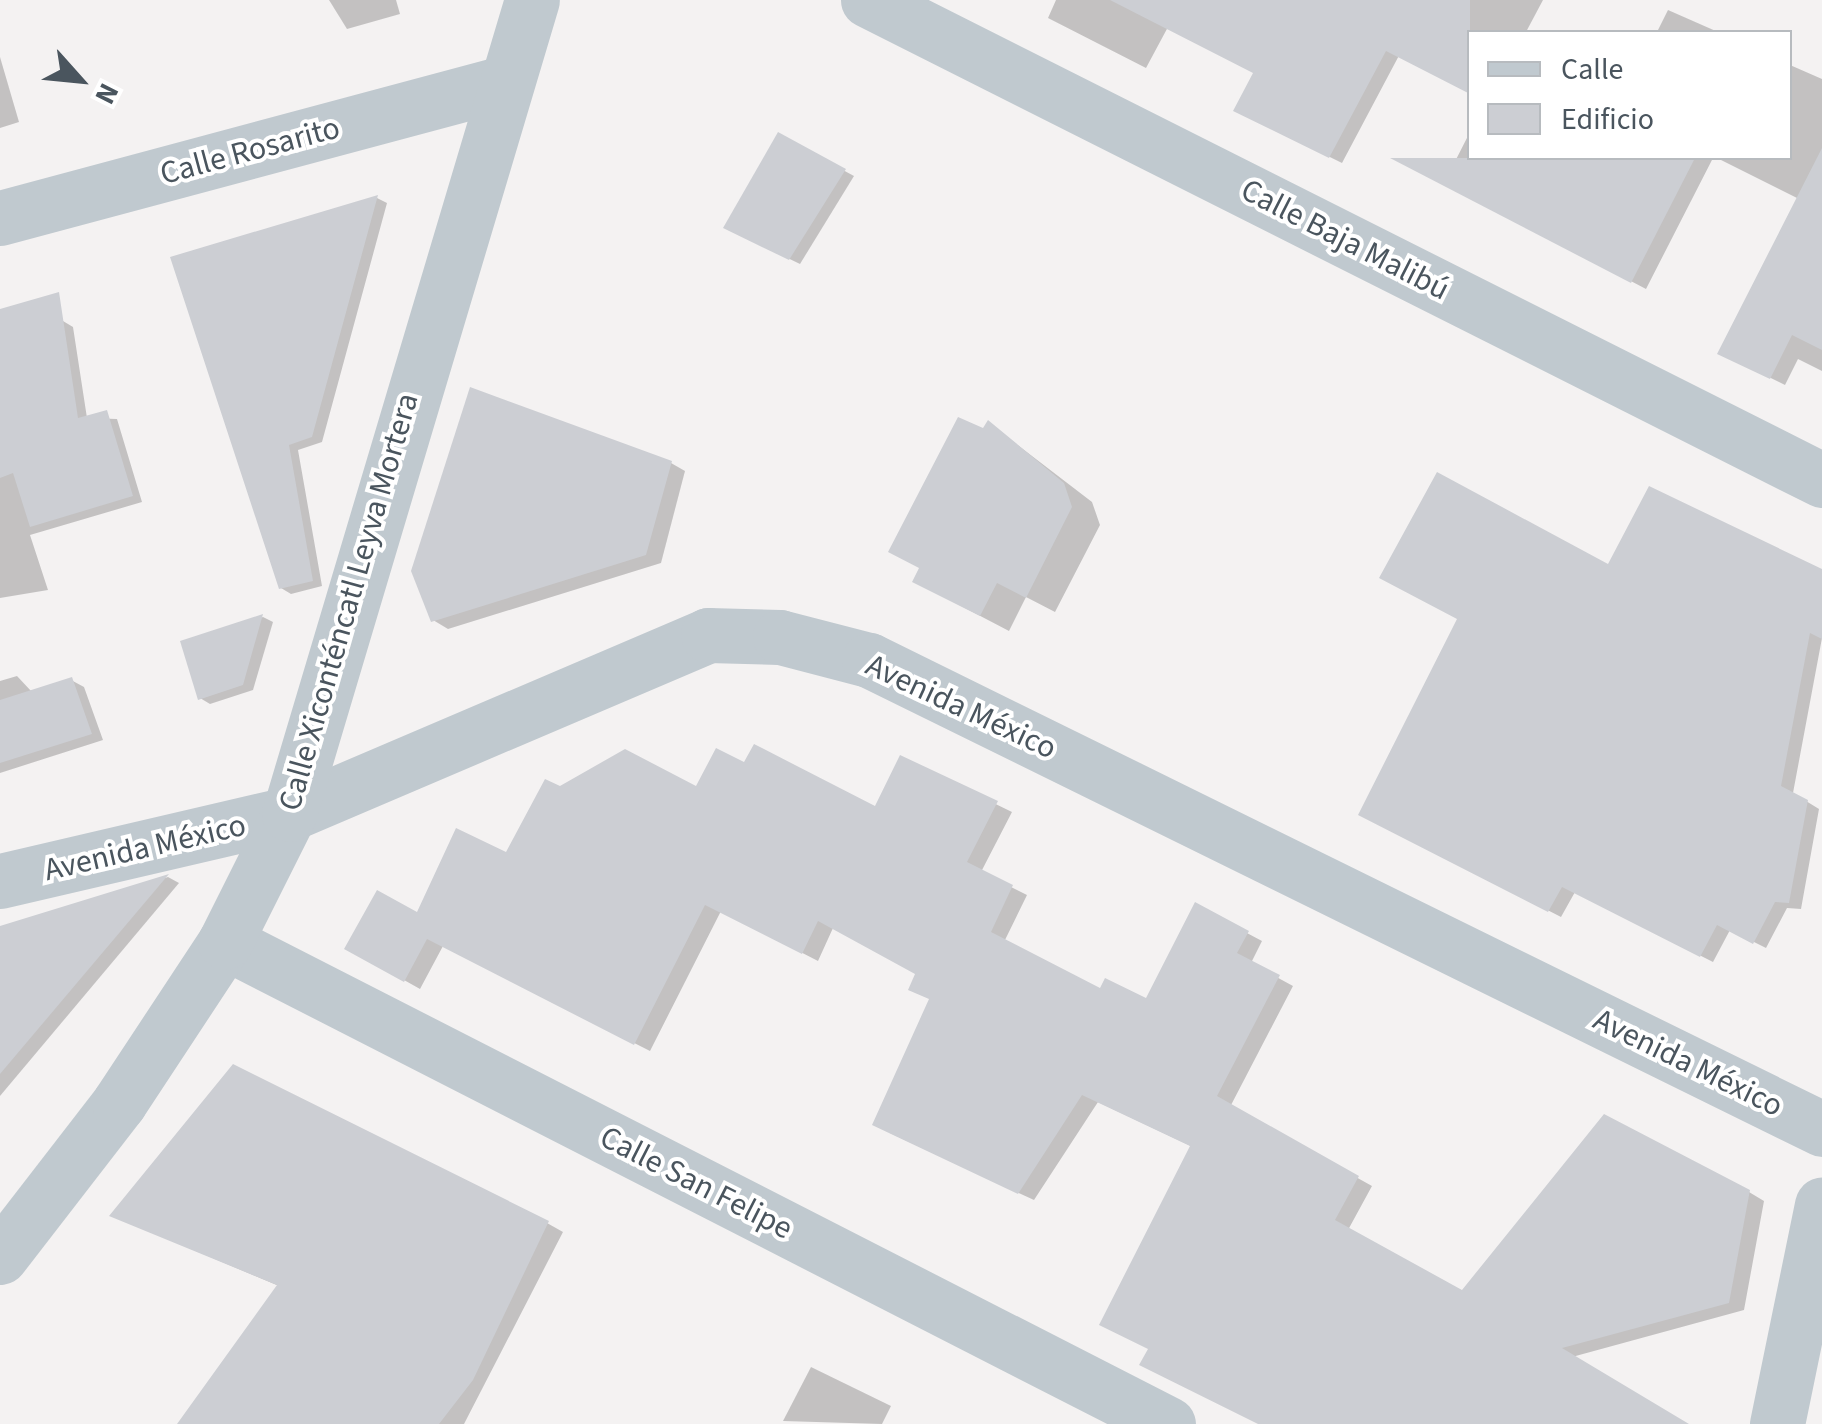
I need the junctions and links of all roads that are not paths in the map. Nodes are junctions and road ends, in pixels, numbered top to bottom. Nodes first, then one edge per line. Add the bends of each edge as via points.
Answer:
1 (532, 0) edge
2 (868, 0) edge
3 (500, 84) junction
4 (0, 218) edge
5 (1822, 480) edge
6 (289, 814) junction
7 (0, 882) edge
8 (225, 942) junction
9 (1822, 1129) edge
10 (1822, 1205) edge
11 (0, 1257) edge
12 (1168, 1424) edge
13 (1776, 1424) edge

1 - 3 street, Calle Xiconténcatl Leyva Mortera
2 - 5 street, Calle Baja Malibú
3 - 4 street, Calle Rosarito
3 - 6 street, Calle Xiconténcatl Leyva Mortera
6 - 7 street, Avenida México
6 - 8 street, Calle Xiconténcatl Leyva Mortera
6 - 9 street, Avenida México via 708,634 780,637 869,660
8 - 11 street, Calle Xiconténcatl Leyva Mortera via 119,1103
8 - 12 street, Calle San Felipe
10 - 13 street

